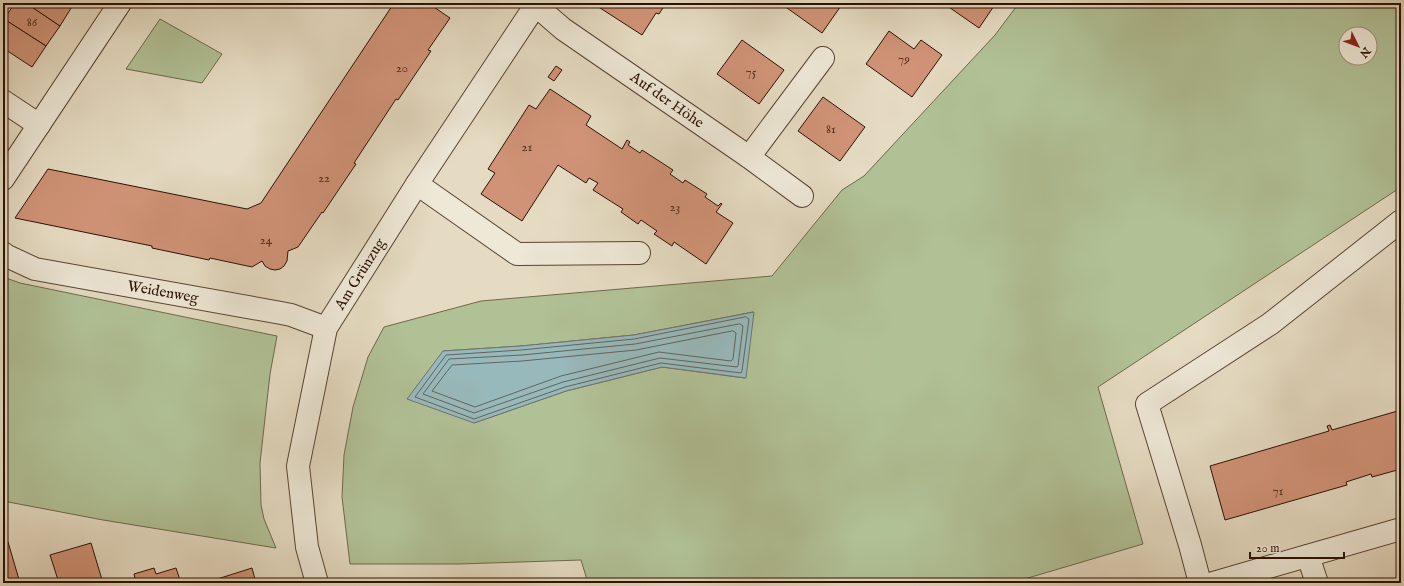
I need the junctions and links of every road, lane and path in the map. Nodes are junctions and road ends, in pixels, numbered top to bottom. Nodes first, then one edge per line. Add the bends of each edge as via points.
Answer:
1 (120, 3) edge
2 (535, 4) edge
3 (823, 58) dead end
4 (3, 101) edge
5 (39, 125) junction
6 (749, 157) junction
7 (3, 179) edge
8 (417, 184) junction
9 (802, 196) dead end
10 (1401, 221) edge
11 (3, 253) edge
12 (639, 254) dead end
13 (326, 328) junction
14 (1401, 529) edge
15 (1308, 556) junction
16 (317, 583) edge
17 (1200, 583) edge
18 (1213, 583) edge
19 (1317, 583) edge

1 - 5 street
2 - 6 street, Auf der Höhe via 563,29
2 - 8 street, Am Grünzug
3 - 6 street
4 - 5 street
5 - 7 street
6 - 9 street, Auf der Höhe
8 - 12 street via 516,254
8 - 13 street, Am Grünzug
10 - 17 street via 1270,324 1147,404
11 - 13 street, Weidenweg via 35,269 291,315
13 - 16 street, Am Grünzug via 298,466 307,547
14 - 15 street
15 - 18 street
15 - 19 street

